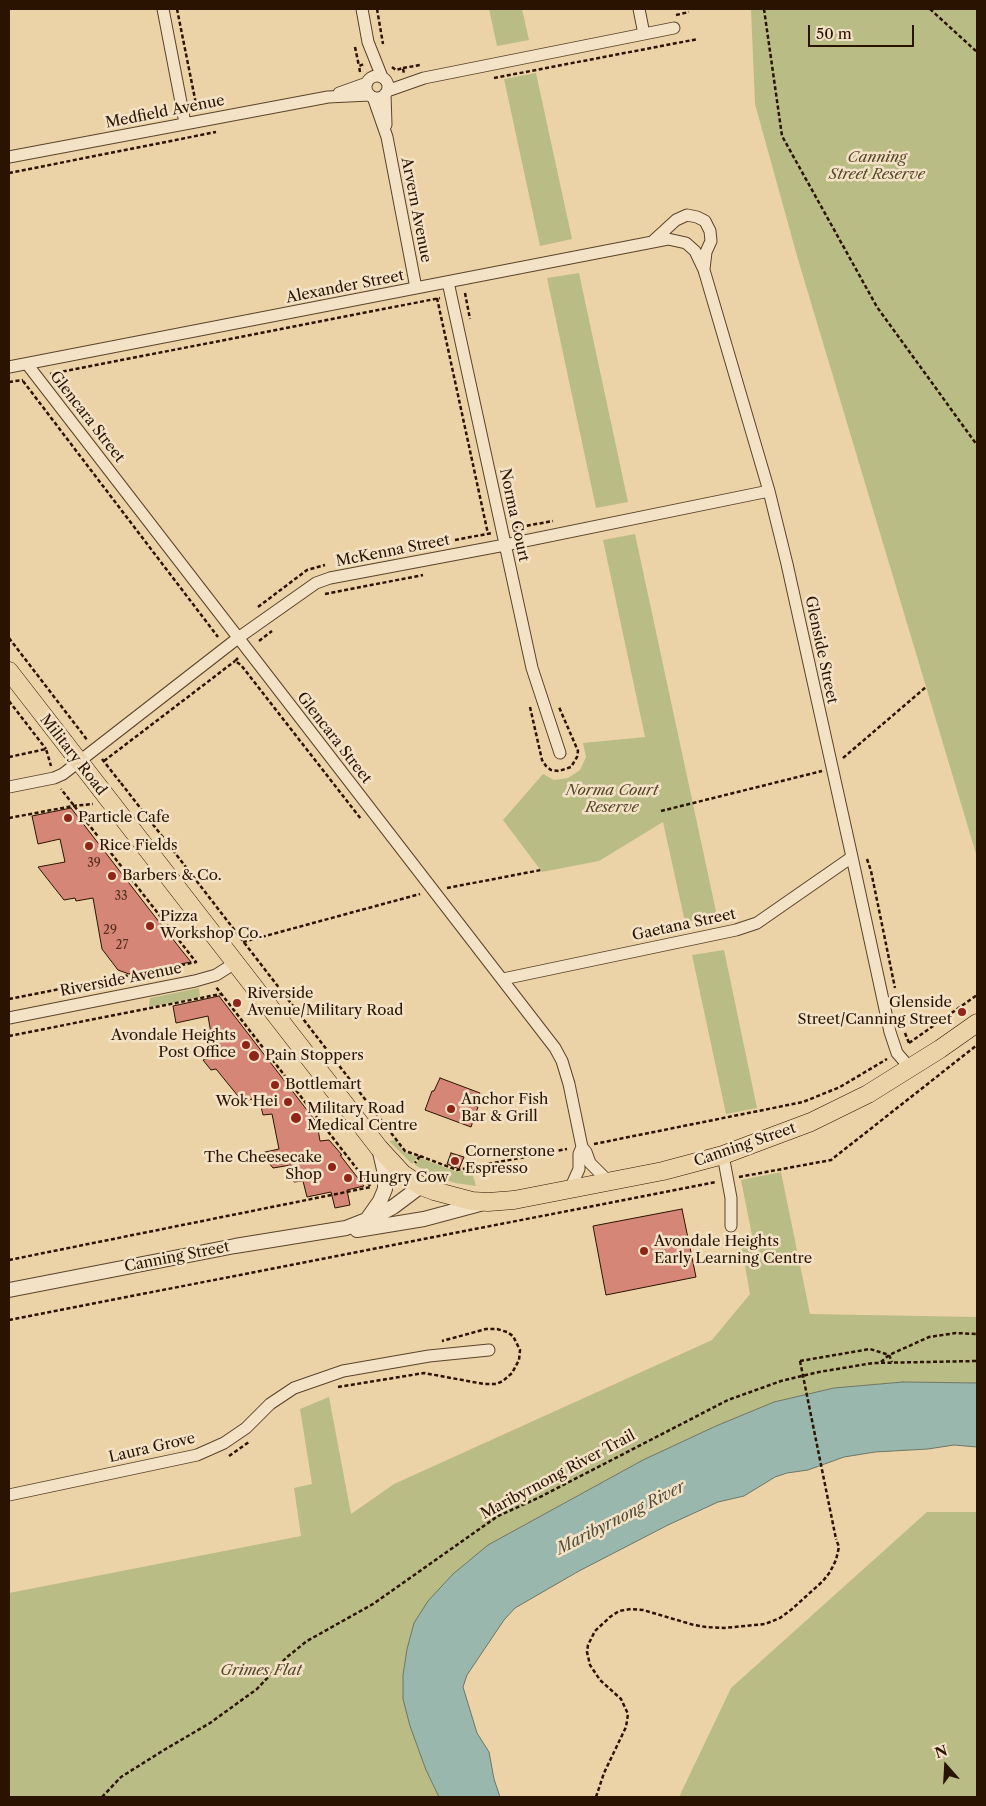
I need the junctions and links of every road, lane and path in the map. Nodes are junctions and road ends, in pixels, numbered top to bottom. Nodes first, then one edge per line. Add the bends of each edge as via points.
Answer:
1 (163, 9) edge
2 (177, 9) edge
3 (362, 9) edge
4 (376, 9) edge
5 (639, 9) edge
6 (764, 9) edge
7 (930, 9) edge
8 (674, 28) dead end
9 (644, 34) junction
10 (698, 39) dead end
11 (368, 42) junction
12 (385, 51) dead end
13 (977, 52) edge
14 (383, 78) junction
15 (424, 78) junction
16 (486, 80) dead end
17 (368, 81) junction
18 (386, 93) junction
19 (328, 96) junction
20 (372, 96) junction
21 (197, 109) dead end
22 (185, 123) junction
23 (223, 131) dead end
24 (387, 137) junction
25 (9, 157) edge
26 (9, 173) edge
27 (651, 242) junction
28 (686, 243) joint
29 (704, 270) junction
30 (448, 282) junction
31 (416, 288) junction
32 (437, 298) dead end
33 (27, 364) junction
34 (9, 367) edge
35 (22, 380) dead end
36 (977, 445) edge
37 (769, 491) junction
38 (488, 534) dead end
39 (506, 545) junction
40 (428, 574) dead end
41 (322, 595) dead end
42 (275, 629) dead end
43 (218, 637) dead end
44 (9, 638) edge
45 (238, 638) junction
46 (259, 641) junction
47 (262, 646) dead end
48 (248, 651) junction
49 (235, 661) junction
50 (9, 671) edge
51 (926, 687) dead end
52 (9, 701) edge
53 (529, 701) dead end
54 (558, 703) dead end
55 (46, 749) junction
56 (95, 750) junction
57 (839, 751) dead end
58 (560, 753) dead end
59 (9, 757) edge
60 (104, 761) junction
61 (78, 762) junction
62 (831, 768) junction
63 (54, 778) junction
64 (121, 783) junction
65 (9, 787) edge
66 (104, 796) junction
67 (73, 806) junction
68 (661, 811) dead end
69 (9, 818) edge
70 (364, 821) dead end
71 (864, 853) dead end
72 (852, 856) junction
73 (541, 870) dead end
74 (438, 889) junction
75 (449, 896) dead end
76 (243, 942) junction
77 (236, 963) junction
78 (208, 978) junction
79 (503, 979) junction
80 (896, 992) dead end
81 (221, 994) junction
82 (977, 995) edge
83 (9, 999) edge
84 (9, 1018) edge
85 (977, 1022) edge
86 (904, 1030) dead end
87 (9, 1036) edge
88 (910, 1043) junction
89 (885, 1051) dead end
90 (898, 1053) junction
91 (886, 1060) junction
92 (910, 1068) junction
93 (593, 1135) dead end
94 (595, 1144) junction
95 (582, 1147) junction
96 (379, 1148) junction
97 (596, 1151) dead end
98 (723, 1155) junction
99 (420, 1156) junction
100 (405, 1175) junction
101 (608, 1182) junction
102 (421, 1186) junction
103 (570, 1189) junction
104 (488, 1202) junction
105 (364, 1222) junction
106 (731, 1226) dead end
107 (346, 1228) junction
108 (9, 1260) edge
109 (9, 1290) edge
110 (977, 1334) edge
111 (489, 1350) dead end
112 (890, 1355) junction
113 (977, 1361) edge
114 (892, 1362) junction
115 (880, 1363) junction
116 (9, 1495) edge
117 (102, 1797) edge
118 (596, 1797) edge

1 - 22 street
2 - 21 path
3 - 11 street
4 - 12 path
5 - 9 street
6 - 36 path via 782,136 877,306
7 - 13 path
8 - 9 street
9 - 15 street
10 - 16 path
11 - 14 street
11 - 17 street
14 - 15 street
14 - 17 street via 375,77
14 - 18 street via 388,85
15 - 18 street
17 - 19 street, Medfield Avenue
17 - 20 street via 367,89
18 - 20 street
18 - 24 street, Arvern Avenue
19 - 20 street, Medfield Avenue
19 - 22 street, Medfield Avenue
20 - 24 street, Arvern Avenue
22 - 25 street, Medfield Avenue
23 - 26 path
24 - 31 street, Arvern Avenue
27 - 28 street, Alexander Street via 668,239
27 - 29 street via 686,215 705,221 711,241
27 - 30 street, Alexander Street
28 - 29 street, Glenside Street via 695,251
29 - 37 street, Glenside Street
30 - 31 street, Alexander Street
30 - 39 street, Norma Court
31 - 33 street, Alexander Street
32 - 38 path
33 - 34 street, Alexander Street
33 - 45 street, Glencara Street
35 - 43 path
37 - 39 street, McKenna Street
37 - 62 street, Glenside Street
39 - 45 street, McKenna Street via 330,578 316,583
39 - 58 street, Norma Court via 532,668
40 - 41 path
42 - 46 path
44 - 56 path
45 - 48 street, Glencara Street
45 - 56 street, McKenna Street
46 - 47 path
46 - 48 path
48 - 49 path
48 - 74 street, Glencara Street
49 - 60 path
49 - 70 path
50 - 61 main road, Military Road
51 - 57 path via 841,760
52 - 55 path
53 - 54 path via 542,760 546,766 559,771 570,767 578,751
55 - 59 path
55 - 63 path
56 - 60 path
56 - 61 street, McKenna Street
60 - 64 path
61 - 63 street, McKenna Street
61 - 66 main road, Military Road
62 - 68 path
62 - 72 street, Glenside Street
63 - 65 street
63 - 67 path
64 - 66 path
64 - 76 path
66 - 67 path via 92,805
66 - 77 main road, Military Road
67 - 69 path
67 - 83 path via 196,962
71 - 80 path via 871,871
72 - 79 street, Gaetana Street via 758,923
72 - 90 street, Glenside Street via 890,1032
73 - 74 path
74 - 75 path
74 - 76 path
74 - 79 street, Glencara Street
76 - 99 path via 404,1150
77 - 78 street, Riverside Avenue
77 - 96 main road, Military Road
78 - 81 path
78 - 84 street, Riverside Avenue
79 - 95 street, Glencara Street via 562,1061
81 - 87 path
81 - 108 path via 370,1187
82 - 88 path
85 - 92 main road, Canning Street
86 - 88 path
88 - 90 path
89 - 91 path
90 - 91 path
90 - 92 street, Glenside Street
91 - 94 path via 840,1088 802,1102
92 - 98 main road, Canning Street via 868,1094 811,1122
93 - 94 path
94 - 95 path
94 - 97 path
95 - 99 path via 458,1170
95 - 101 street, Glencara Street via 590,1163
95 - 103 street, Glencara Street via 579,1169
96 - 100 main road, Military Road
96 - 105 street via 385,1188 380,1201
98 - 101 main road, Canning Street
98 - 106 street
99 - 100 path
100 - 102 main road, Military Road
101 - 103 main road, Canning Street
102 - 104 main road, Canning Street via 457,1198
102 - 105 street, Canning Street via 403,1201
103 - 104 main road, Canning Street
104 - 107 street, Canning Street via 424,1219 362,1230
105 - 107 street, Canning Street
107 - 109 street, Canning Street
110 - 112 path via 929,1337
111 - 116 street, Laura Grove via 429,1356 343,1371 294,1388 270,1404 246,1428 198,1455
112 - 114 path
112 - 115 path
112 - 118 path, bridge via 870,1349 800,1360 839,1547 830,1572 806,1597 780,1618 765,1624 706,1627 631,1609 619,1612 595,1630 588,1645 590,1665 621,1700 628,1714 626,1727
113 - 114 path, Maribyrnong River Trail
114 - 115 path, Maribyrnong River Trail
115 - 117 path, Maribyrnong River Trail via 781,1381 728,1400 498,1516 373,1604 307,1641 257,1689 210,1723 121,1777

